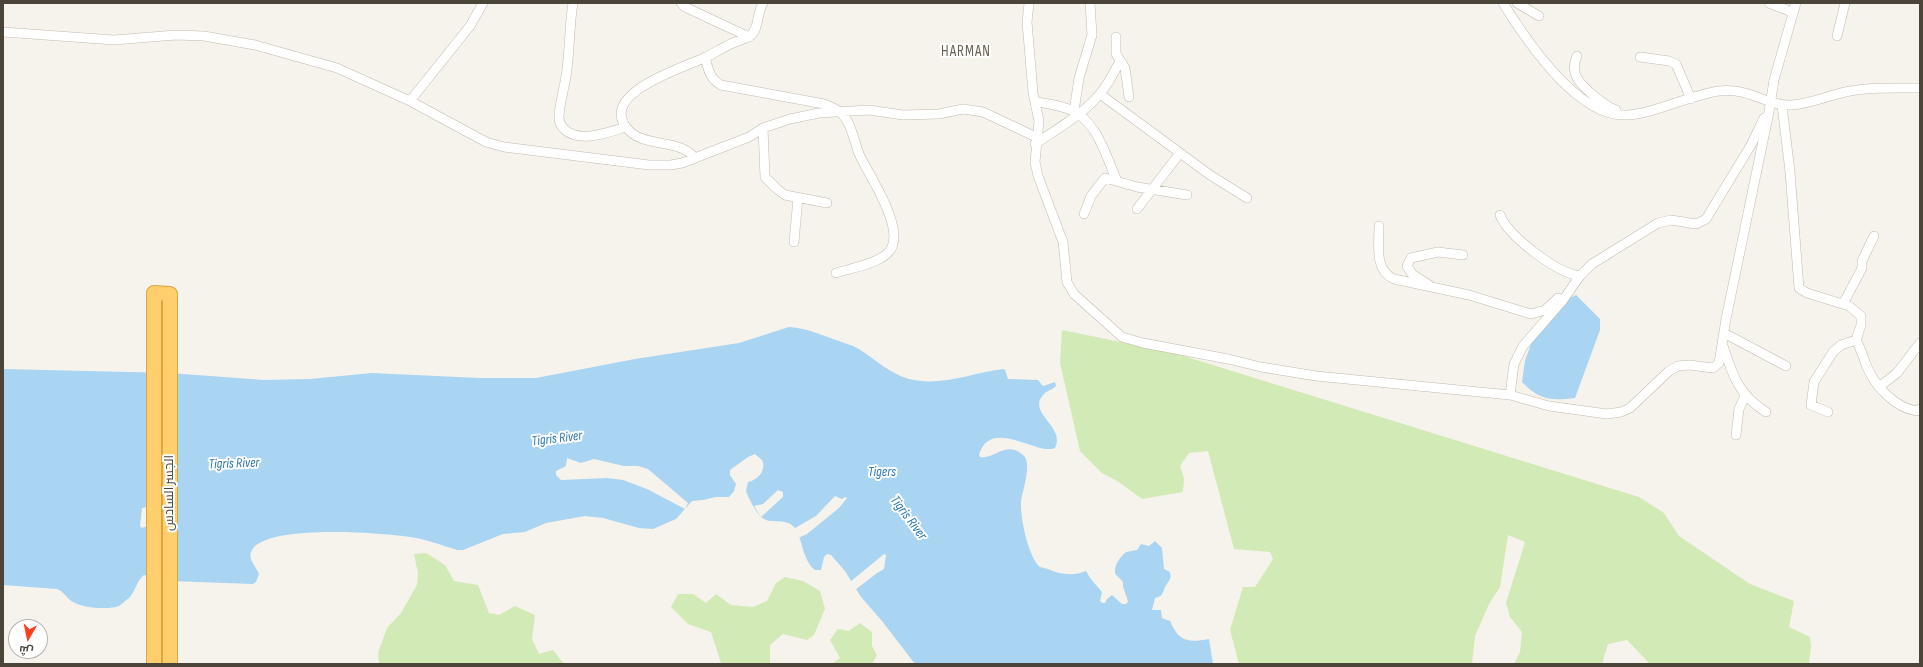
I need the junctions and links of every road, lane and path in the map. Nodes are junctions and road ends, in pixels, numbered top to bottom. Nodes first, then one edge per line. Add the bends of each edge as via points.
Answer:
1 (483, 3) edge
2 (572, 3) edge
3 (681, 3) edge
4 (763, 3) edge
5 (1029, 3) edge
6 (1090, 3) edge
7 (1503, 3) edge
8 (1517, 3) edge
9 (1769, 3) edge
10 (1796, 3) edge
11 (1845, 3) edge
12 (1792, 12) junction
13 (1539, 16) dead end
14 (3, 32) edge
15 (1837, 36) dead end
16 (749, 37) junction
17 (1116, 37) dead end
18 (1577, 56) dead end
19 (705, 57) junction
20 (1640, 57) dead end
21 (1120, 61) junction
22 (1920, 88) edge
23 (1100, 94) junction
24 (1129, 97) dead end
25 (1691, 99) junction
26 (410, 101) junction
27 (1035, 101) junction
28 (1770, 102) junction
29 (1782, 105) junction
30 (1076, 112) junction
31 (1769, 112) junction
32 (841, 113) junction
33 (1633, 114) junction
34 (626, 126) junction
35 (763, 128) junction
36 (1036, 140) junction
37 (1180, 153) junction
38 (691, 160) junction
39 (1117, 181) junction
40 (1152, 190) junction
41 (1187, 195) dead end
42 (798, 198) junction
43 (1247, 198) dead end
44 (827, 203) dead end
45 (1137, 209) dead end
46 (1084, 214) dead end
47 (1500, 215) dead end
48 (1379, 226) dead end
49 (1874, 236) dead end
50 (794, 242) dead end
51 (1463, 256) dead end
52 (836, 273) dead end
53 (1578, 279) junction
54 (1432, 287) junction
55 (1843, 304) junction
56 (1724, 333) junction
57 (1856, 340) junction
58 (1920, 343) edge
59 (1723, 345) junction
60 (1786, 366) dead end
61 (1879, 388) junction
62 (1510, 395) junction
63 (1746, 396) junction
64 (1920, 409) edge
65 (1766, 412) dead end
66 (1828, 412) dead end
67 (1736, 435) dead end
68 (154, 664) edge
69 (170, 664) edge

1 - 26 street via 470,26
2 - 34 street via 560,124 564,130 586,136 595,136
3 - 16 street
4 - 16 street via 757,16 755,30
5 - 27 street via 1027,22
6 - 30 street via 1092,35 1081,69
7 - 33 street via 1539,54 1563,82 1596,108 1618,115
8 - 13 street
9 - 12 street
10 - 12 street
11 - 15 street
12 - 28 street
14 - 26 street via 114,40 204,36 255,46 337,68
16 - 19 street
17 - 21 street via 1116,54
18 - 33 street via 1574,69 1580,84 1608,107
19 - 32 street via 709,73 715,82 726,87 811,101 835,108
19 - 34 street via 665,73 634,92 626,100 622,110 622,119
20 - 25 street via 1676,64
21 - 23 street
21 - 24 street via 1125,68
22 - 29 street via 1871,88 1844,92 1802,104
23 - 30 street
23 - 37 street
25 - 28 street via 1728,90 1747,93
25 - 33 street
26 - 38 street via 486,142 504,147 660,166
27 - 30 street
27 - 36 street via 1038,121
28 - 29 street
28 - 31 street
29 - 55 street via 1794,205 1798,284 1802,291
30 - 36 street
30 - 39 street via 1086,119 1096,134
31 - 53 street via 1706,219 1696,224 1671,220 1658,223 1598,259
31 - 56 street
32 - 35 street via 804,115
32 - 36 street via 869,110 903,116 963,110 983,112
32 - 52 street via 848,121 860,157 886,208 894,240 889,252 879,260
34 - 38 street via 639,138 689,152 692,155
35 - 38 street via 749,137
35 - 42 street via 765,177 777,190
36 - 62 street via 1036,169 1063,242 1068,287 1122,337 1261,367 1316,376
37 - 40 street
37 - 43 street
39 - 40 street
39 - 46 street via 1102,179 1088,201
40 - 41 street
40 - 45 street
42 - 44 street
42 - 50 street
47 - 53 street via 1509,231 1555,267
48 - 54 street via 1380,261 1386,274 1394,279
49 - 55 street via 1862,261 1862,268
51 - 54 street via 1438,252 1411,258 1408,270
53 - 54 street via 1545,310 1531,314 1469,295
53 - 62 street via 1523,346 1514,364
55 - 57 street via 1861,316
56 - 59 street
56 - 60 street
57 - 61 street
57 - 66 street via 1835,350 1814,382 1811,405
58 - 61 street via 1898,373
59 - 62 street via 1719,364 1716,366 1684,365 1674,368 1638,402 1615,414 1550,406
59 - 63 street via 1735,381
61 - 64 street via 1897,403 1911,410
63 - 65 street
63 - 67 street via 1740,409
68 - 69 highway, الجسر السادس via 154,293 170,294

